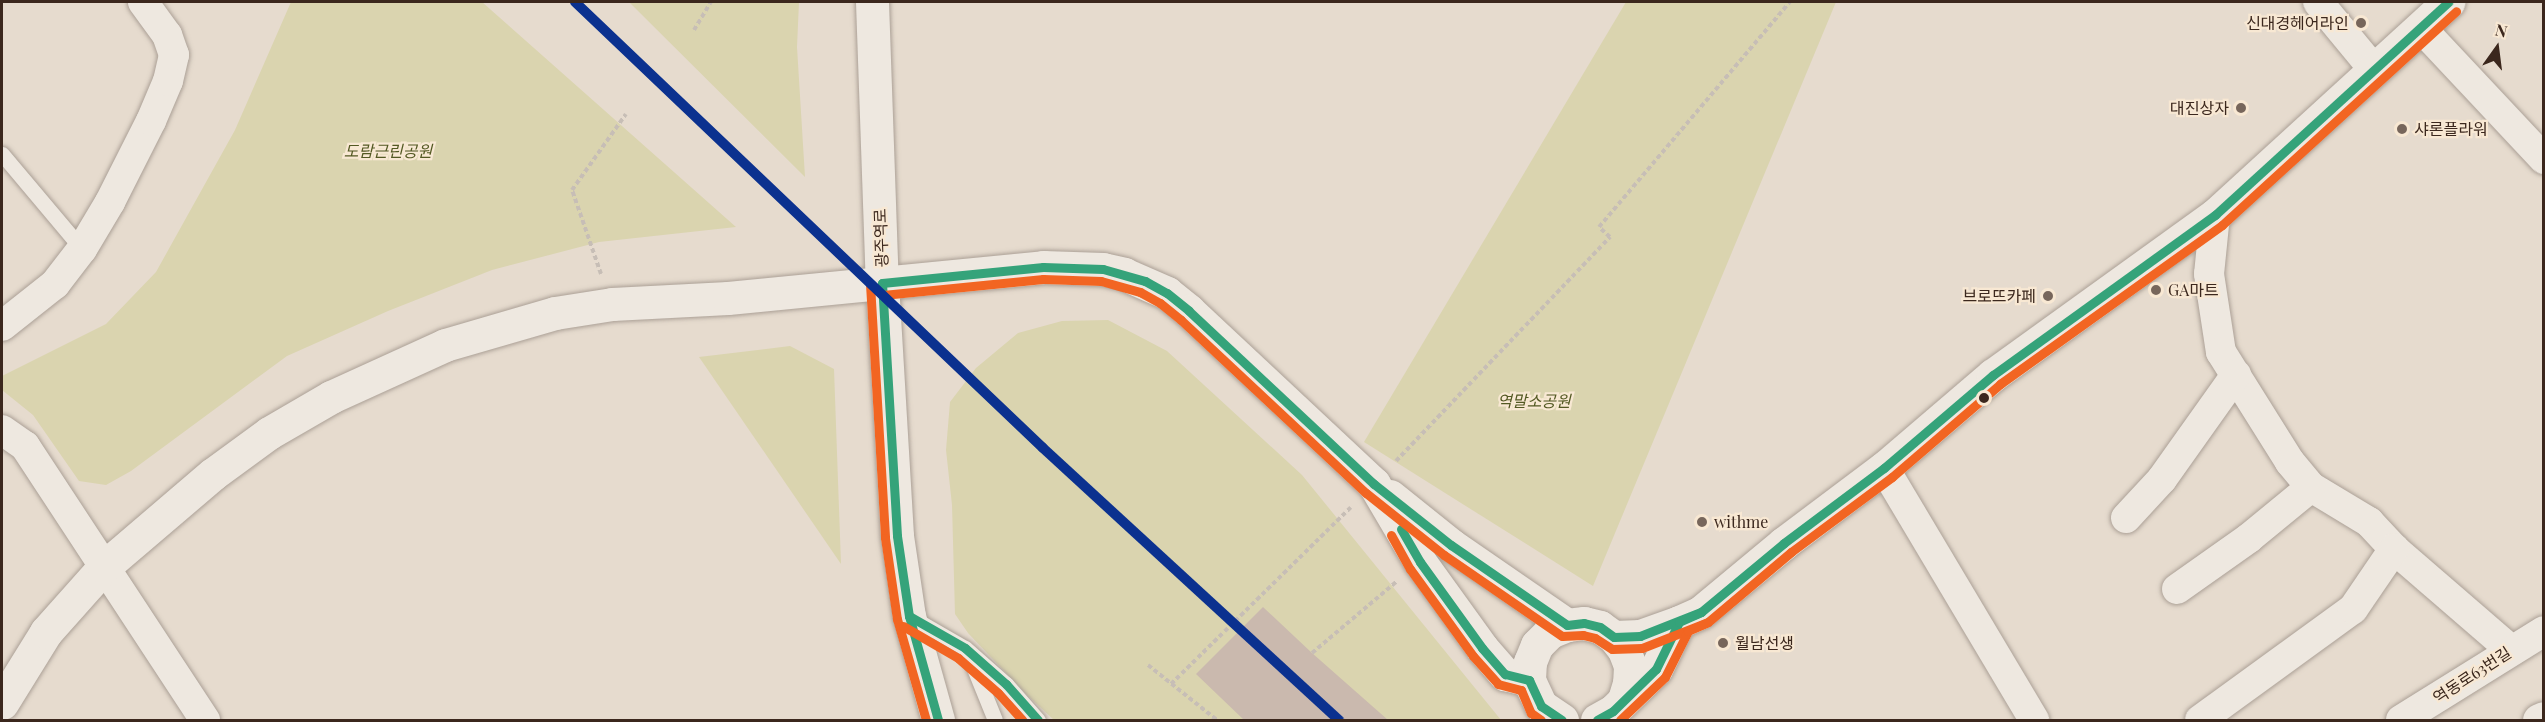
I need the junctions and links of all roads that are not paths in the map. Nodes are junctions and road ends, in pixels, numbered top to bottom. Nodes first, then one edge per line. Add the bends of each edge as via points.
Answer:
1 (143, 2) edge
2 (2318, 2) edge
3 (2448, 2) edge
4 (873, 4) edge
5 (2421, 28) junction
6 (2375, 71) junction
7 (2, 154) edge
8 (2544, 159) edge
9 (2215, 214) junction
10 (82, 249) junction
11 (882, 283) junction
12 (2, 326) edge
13 (2236, 375) junction
14 (2, 430) edge
15 (1884, 468) junction
16 (1374, 484) junction
17 (2311, 487) junction
18 (2127, 518) dead end
19 (2394, 549) junction
20 (104, 567) junction
21 (2177, 589) dead end
22 (909, 616) junction
23 (1679, 622) junction
24 (1567, 625) junction
25 (2544, 632) edge
26 (1614, 637) junction
27 (965, 648) junction
28 (2511, 650) junction
29 (1624, 699) junction
30 (2, 703) edge
31 (1544, 707) edge
32 (2544, 718) edge
33 (205, 720) edge
34 (938, 720) edge
35 (995, 720) edge
36 (1038, 720) edge
37 (1599, 720) edge
38 (2034, 720) edge
39 (2200, 720) edge
40 (2401, 720) edge
41 (2539, 720) edge

1 - 10 street via 167,35 174,55 168,81 110,202
2 - 6 street
3 - 5 street
4 - 11 street, 광주역로
5 - 6 street
5 - 8 street
6 - 9 street
7 - 10 lane
9 - 13 street via 2209,274 2221,352
9 - 15 street via 1993,375
10 - 12 street via 55,284
11 - 16 street via 1043,267 1103,269 1145,281 1189,311
11 - 20 street via 728,298 612,304 555,313 445,345 331,397 269,433 213,474
11 - 22 street, 광주역로 via 894,508
13 - 17 street via 2290,462
13 - 18 street via 2162,479
14 - 20 street via 25,446
15 - 23 street via 1701,612
15 - 38 street
16 - 24 street via 1451,545
16 - 31 street via 1420,562 1482,648
17 - 19 street via 2369,522
17 - 21 street via 2249,538
19 - 28 street
19 - 39 street via 2353,609
20 - 30 street via 46,632
20 - 33 street
22 - 27 lane
22 - 34 street, 광주역로
23 - 26 street via 1640,636
23 - 29 street via 1656,669
24 - 26 street via 1584,623 1600,627
24 - 31 street via 1550,632 1537,645 1530,662
25 - 28 street, 역동로63번길
26 - 29 street via 1630,666
27 - 35 lane
27 - 36 lane via 1006,684
28 - 40 street, 역동로63번길
29 - 37 street
32 - 41 street

